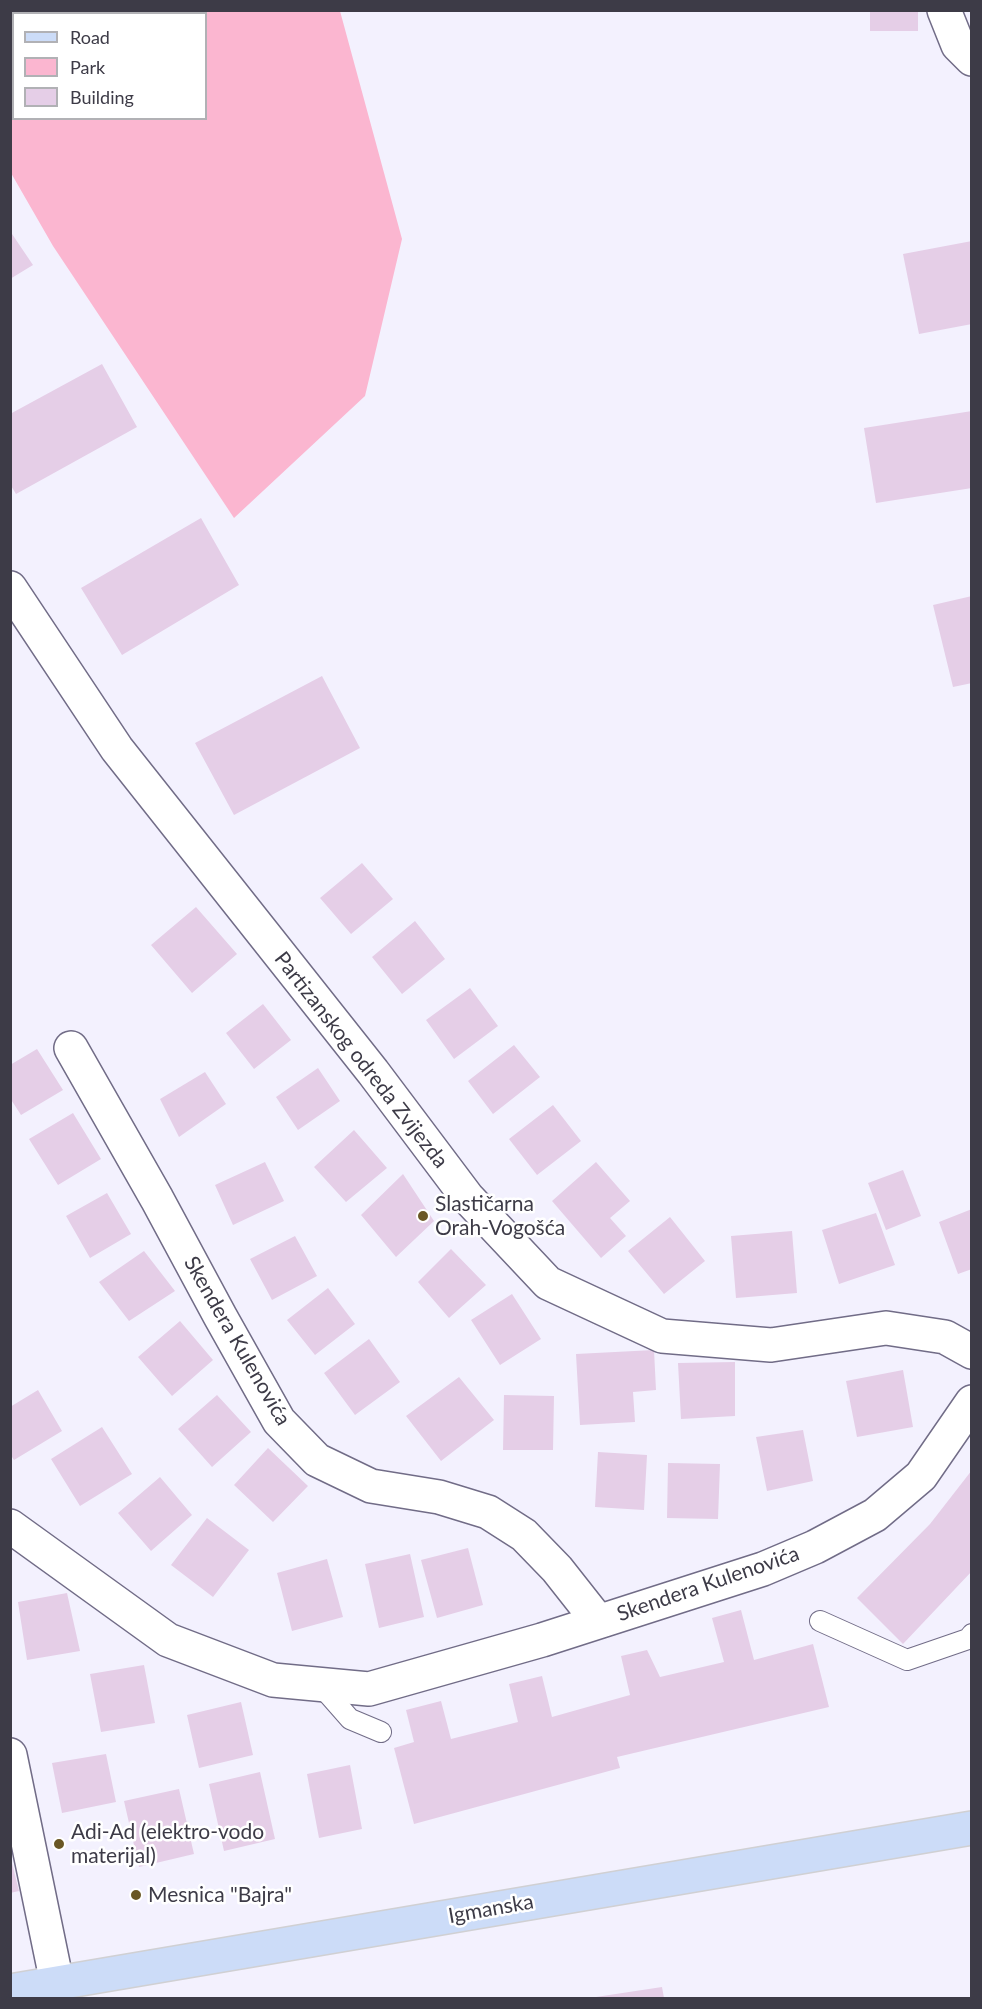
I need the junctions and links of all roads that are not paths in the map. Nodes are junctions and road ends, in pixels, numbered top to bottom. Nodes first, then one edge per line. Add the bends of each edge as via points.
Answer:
1 (945, 10) edge
2 (972, 59) edge
3 (10, 588) edge
4 (71, 1048) dead end
5 (972, 1352) edge
6 (972, 1402) edge
7 (10, 1526) edge
8 (598, 1621) junction
9 (820, 1621) dead end
10 (972, 1634) edge
11 (321, 1686) junction
12 (381, 1732) dead end
13 (12, 1769) edge
14 (972, 1828) edge
15 (57, 1983) junction
16 (10, 1991) edge

1 - 2 street via 958,45
3 - 5 street, Partizanskog odreda Zvijezda via 117,749 467,1197 548,1283 662,1336 771,1345 886,1328 945,1337
4 - 8 street, Skendera Kulenovića via 279,1421 317,1460 370,1486 439,1497 488,1512 524,1535
6 - 8 street, Skendera Kulenovića via 921,1476 875,1515 764,1569
7 - 11 street, Skendera Kulenovića via 168,1640 273,1680
8 - 11 street, Skendera Kulenovića via 369,1689
9 - 10 lane via 907,1660 968,1639
11 - 12 lane via 350,1719
13 - 15 street
14 - 15 main road, Igmanska
15 - 16 main road, Igmanska

